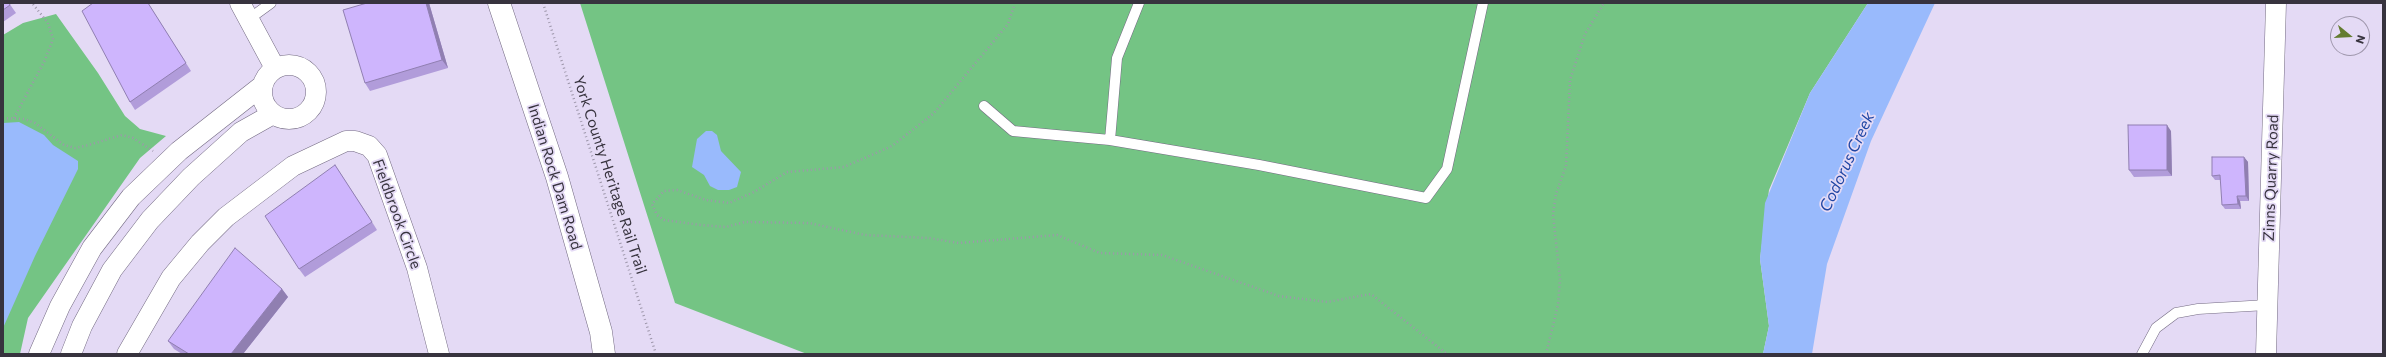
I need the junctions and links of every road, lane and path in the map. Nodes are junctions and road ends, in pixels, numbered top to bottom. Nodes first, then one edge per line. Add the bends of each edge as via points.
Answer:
1 (32, 3) edge
2 (271, 3) edge
3 (499, 3) edge
4 (543, 3) edge
5 (1015, 3) edge
6 (1139, 3) edge
7 (1483, 3) edge
8 (1604, 3) edge
9 (2276, 3) edge
10 (245, 11) edge
11 (275, 68) junction
12 (263, 85) junction
13 (984, 106) dead end
14 (272, 114) junction
15 (3, 118) edge
16 (14, 118) junction
17 (1110, 140) junction
18 (168, 162) junction
19 (2267, 306) junction
20 (39, 354) edge
21 (71, 354) edge
22 (127, 354) edge
23 (439, 354) edge
24 (604, 354) edge
25 (656, 354) edge
26 (1447, 354) edge
27 (1546, 354) edge
28 (2142, 354) edge
29 (2266, 354) edge

1 - 16 path via 48,23 53,39 45,60
2 - 10 lane
3 - 24 street, Indian Rock Dam Road via 557,177 601,332
4 - 25 path, York County Heritage Rail Trail
5 - 26 path via 1008,24 934,113 892,146 844,167 787,172 754,192 729,203 706,200 677,190 664,191 652,204 657,215 664,220 701,225 726,227 745,222 808,224 865,235 928,238 959,243 1057,235 1100,253 1162,255 1279,296 1309,302 1327,302 1370,294
6 - 17 lane via 1118,58
7 - 17 lane via 1447,169 1426,198 1259,165
8 - 27 path via 1585,34 1570,80 1566,166 1556,194 1553,214 1560,279 1558,305
9 - 19 street, Zinns Quarry Road
10 - 11 street
11 - 12 street via 267,75
11 - 14 street via 285,64 296,65 306,70 317,88 312,108 304,116 283,119
12 - 14 street via 262,96
12 - 18 street
13 - 17 lane via 1013,131
14 - 21 street via 241,132 191,176 150,220 112,270 82,326
15 - 16 path
16 - 18 path via 35,122 64,145 75,148 122,135 133,138
18 - 20 street via 131,197 92,248 60,306
19 - 28 lane via 2198,309 2176,313 2156,328
19 - 29 street, Zinns Quarry Road
22 - 23 street, Fieldbrook Circle via 171,278 226,217 293,166 346,141 355,141 370,146 377,155 416,268

